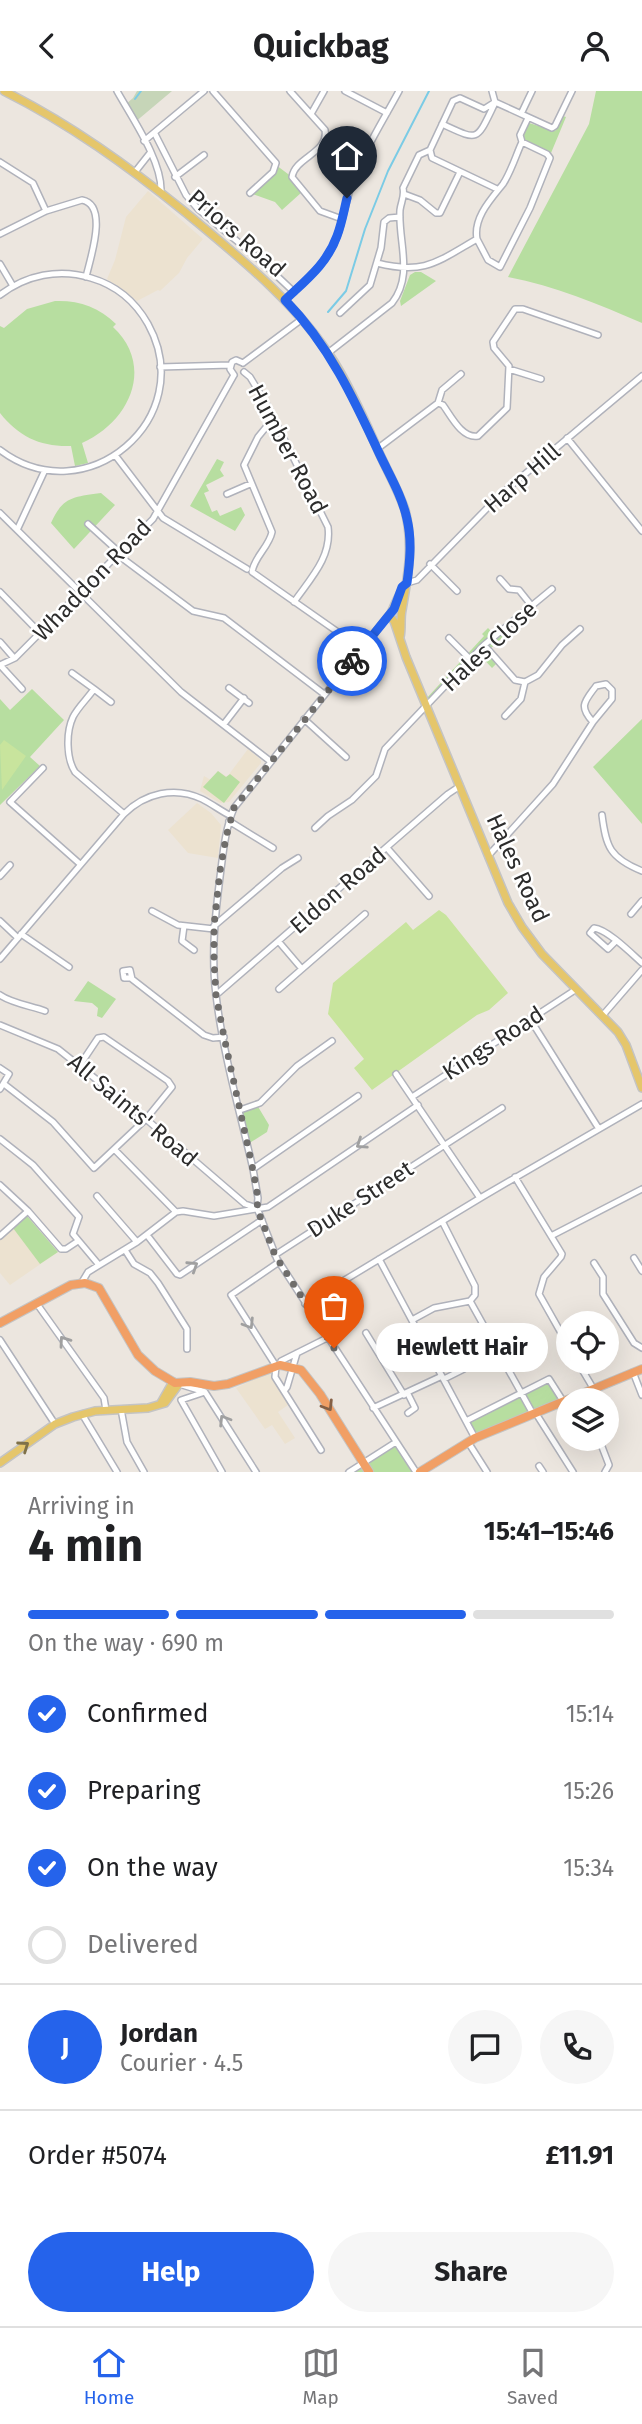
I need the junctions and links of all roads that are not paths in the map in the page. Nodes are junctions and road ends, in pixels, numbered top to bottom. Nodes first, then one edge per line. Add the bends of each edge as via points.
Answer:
1 (4, 91) edge
2 (117, 91) edge
3 (204, 91) edge
4 (213, 91) edge
5 (290, 91) edge
6 (324, 91) edge
7 (345, 91) edge
8 (399, 91) edge
9 (492, 91) edge
10 (532, 91) edge
11 (571, 91) edge
12 (495, 102) junction
13 (387, 113) junction
14 (311, 114) junction
15 (521, 114) junction
16 (528, 118) junction
17 (442, 124) junction
18 (155, 134) junction
19 (144, 141) junction
20 (522, 142) junction
21 (429, 150) junction
22 (150, 153) junction
23 (204, 155) dead end
24 (0, 162) edge
25 (135, 172) junction
26 (460, 172) junction
27 (175, 177) junction
28 (497, 189) junction
29 (161, 193) junction
30 (250, 193) dead end
31 (404, 194) junction
32 (46, 211) junction
33 (400, 217) junction
34 (342, 219) junction
35 (0, 234) edge
36 (477, 239) junction
37 (377, 263) junction
38 (0, 264) edge
39 (405, 268) junction
40 (86, 277) junction
41 (13, 286) junction
42 (294, 292) junction
43 (0, 295) edge
44 (285, 300) junction
45 (340, 313) dead end
46 (302, 319) junction
47 (598, 335) dead end
48 (328, 353) junction
49 (243, 363) junction
50 (230, 365) junction
51 (160, 367) junction
52 (509, 369) junction
53 (244, 372) junction
54 (461, 374) dead end
55 (234, 375) junction
56 (642, 376) edge
57 (541, 379) dead end
58 (438, 403) junction
59 (268, 426) dead end
60 (567, 438) junction
61 (377, 449) junction
62 (0, 450) edge
63 (115, 455) junction
64 (45, 470) junction
65 (250, 484) junction
66 (227, 494) dead end
67 (157, 512) junction
68 (0, 513) edge
69 (89, 524) dead end
70 (18, 528) junction
71 (642, 531) edge
72 (119, 554) junction
73 (430, 564) junction
74 (247, 569) dead end
75 (500, 579) dead end
76 (407, 583) junction
77 (552, 589) dead end
78 (457, 591) dead end
79 (0, 592) edge
80 (79, 592) junction
81 (294, 602) junction
82 (531, 605) junction
83 (395, 616) junction
84 (40, 633) junction
85 (449, 638) dead end
86 (580, 640) dead end
87 (0, 642) edge
88 (484, 645) junction
89 (362, 649) junction
90 (14, 658) junction
91 (470, 659) junction
92 (0, 665) edge
93 (72, 673) dead end
94 (525, 683) junction
95 (229, 688) dead end
96 (22, 689) dead end
97 (94, 689) junction
98 (324, 694) junction
99 (111, 702) dead end
100 (427, 705) junction
101 (505, 716) dead end
102 (304, 719) junction
103 (593, 722) junction
104 (224, 724) junction
105 (346, 757) dead end
106 (270, 761) junction
107 (43, 768) dead end
108 (460, 786) junction
109 (124, 814) junction
110 (602, 815) dead end
111 (230, 819) junction
112 (315, 828) dead end
113 (274, 848) dead end
114 (387, 848) junction
115 (488, 856) junction
116 (298, 857) dead end
117 (80, 864) junction
118 (10, 865) dead end
119 (642, 871) edge
120 (0, 876) edge
121 (429, 896) dead end
122 (642, 901) edge
123 (152, 911) dead end
124 (365, 914) dead end
125 (632, 914) dead end
126 (0, 921) edge
127 (184, 926) junction
128 (214, 928) junction
129 (20, 936) junction
130 (616, 940) junction
131 (279, 942) junction
132 (194, 950) dead end
133 (0, 959) edge
134 (642, 963) edge
135 (69, 967) dead end
136 (302, 969) junction
137 (642, 970) edge
138 (131, 978) dead end
139 (279, 989) dead end
140 (575, 990) junction
141 (0, 995) edge
142 (216, 995) junction
143 (37, 1008) junction
144 (45, 1011) dead end
145 (603, 1015) junction
146 (34, 1016) dead end
147 (530, 1019) junction
148 (0, 1025) edge
149 (224, 1037) junction
150 (332, 1041) dead end
151 (80, 1065) junction
152 (0, 1068) edge
153 (396, 1074) dead end
154 (2, 1086) edge
155 (642, 1088) edge
156 (358, 1096) dead end
157 (412, 1097) junction
158 (642, 1104) edge
159 (418, 1105) junction
160 (502, 1108) dead end
161 (240, 1110) junction
162 (146, 1119) junction
163 (598, 1129) junction
164 (0, 1139) edge
165 (444, 1144) junction
166 (115, 1150) junction
167 (253, 1170) junction
168 (516, 1177) junction
169 (1, 1189) edge
170 (642, 1189) edge
171 (97, 1196) dead end
172 (480, 1198) junction
173 (257, 1208) junction
174 (28, 1211) junction
175 (176, 1212) junction
176 (262, 1220) junction
177 (442, 1221) junction
178 (147, 1235) junction
179 (0, 1236) edge
180 (551, 1236) junction
181 (78, 1241) junction
182 (137, 1242) junction
183 (125, 1250) junction
184 (275, 1255) junction
185 (634, 1258) dead end
186 (379, 1259) junction
187 (279, 1262) junction
188 (594, 1263) dead end
189 (99, 1265) junction
190 (642, 1271) edge
191 (82, 1282) junction
192 (470, 1301) junction
193 (37, 1304) junction
194 (305, 1304) junction
195 (2, 1319) edge
196 (412, 1320) junction
197 (556, 1324) edge
198 (516, 1332) dead end
199 (366, 1333) dead end
200 (327, 1338) junction
201 (0, 1340) edge
202 (180, 1342) dead end
203 (494, 1344) junction
204 (642, 1348) edge
205 (297, 1353) junction
206 (472, 1356) dead end
207 (278, 1365) junction
208 (294, 1367) junction
209 (464, 1369) dead end
210 (642, 1369) edge
211 (633, 1372) junction
212 (585, 1374) edge
213 (443, 1378) junction
214 (176, 1383) junction
215 (214, 1386) junction
216 (593, 1388) joint
217 (556, 1390) edge
218 (284, 1391) junction
219 (205, 1392) junction
220 (521, 1393) junction
221 (406, 1394) junction
222 (642, 1395) edge
223 (211, 1399) junction
224 (556, 1404) edge
225 (373, 1408) junction
226 (121, 1409) junction
227 (106, 1410) junction
228 (408, 1413) dead end
229 (534, 1413) junction
230 (82, 1414) junction
231 (466, 1421) junction
232 (55, 1424) junction
233 (471, 1440) junction
234 (396, 1442) junction
235 (321, 1450) dead end
236 (604, 1451) edge
237 (0, 1463) edge
238 (364, 1463) junction
239 (571, 1470) edge
240 (117, 1472) edge
241 (145, 1472) edge
242 (222, 1472) edge
243 (256, 1472) edge
244 (349, 1472) edge
245 (369, 1472) edge
246 (418, 1472) edge
247 (487, 1472) edge
248 (563, 1472) edge
249 (606, 1472) edge

1 - 25 main road, Priors Road via 41,109
2 - 19 street
3 - 18 street
4 - 30 street via 276,163 274,172
5 - 14 street
6 - 14 street
7 - 13 street
8 - 13 street
9 - 12 street
10 - 15 street
11 - 16 street via 555,126
12 - 15 street
12 - 17 street via 484,109 456,98
12 - 17 street via 475,136
13 - 34 street via 354,178
14 - 34 street via 325,130 326,139 295,168 292,177 320,211
15 - 16 street
16 - 20 street via 520,135
17 - 21 street
18 - 19 street
18 - 27 street
19 - 22 street
20 - 28 street
20 - 36 street via 550,158 500,268 488,260
21 - 26 street via 432,158
21 - 31 street via 419,155
22 - 25 street
22 - 29 street via 162,180
23 - 27 street
24 - 32 street via 33,183
25 - 29 main road, Priors Road
26 - 28 street
26 - 31 street via 440,213
27 - 42 street via 198,209
28 - 36 street via 477,226
29 - 44 main road, Priors Road
31 - 33 street
32 - 35 street
32 - 40 street via 85,200 91,206 97,225
33 - 37 street via 384,222
33 - 39 street
34 - 42 street via 325,260
36 - 39 street via 429,267
37 - 39 street
37 - 45 street via 370,285
38 - 41 street
39 - 48 street via 392,303
40 - 41 street via 47,274
40 - 51 street via 113,288 138,309 153,335
41 - 43 street
42 - 44 street
44 - 46 main road, Priors Road
46 - 48 main road, Priors Road
46 - 49 street
47 - 52 street via 517,309 493,342
48 - 61 main road, Priors Road
49 - 50 street via 236,360
49 - 53 street
50 - 51 street
50 - 55 street
51 - 63 street via 159,390 148,420 135,439
52 - 57 street
52 - 58 street via 508,408 478,436 466,435
53 - 55 street
53 - 81 street, Humber Road via 267,405 328,527 324,558
54 - 58 street via 442,390
55 - 67 street, Whaddon Road
56 - 60 street, Harp Hill
58 - 61 street
59 - 65 street via 244,463
60 - 71 street
60 - 73 street, Harp Hill
61 - 76 main road, Priors Road via 408,520
62 - 64 street via 20,463
63 - 64 street via 83,469
63 - 67 street
64 - 70 street
65 - 66 street
65 - 81 street via 272,532 253,573
67 - 72 street, Whaddon Road
67 - 74 street
68 - 70 street
69 - 72 street
70 - 80 street
72 - 80 street, Whaddon Road
72 - 98 street via 193,611 224,618
73 - 76 street, Harp Hill via 417,580
73 - 78 street
75 - 82 street via 508,589 519,590
76 - 83 main road, Priors Road
77 - 82 street, Hales Close
79 - 84 street
80 - 84 street, Whaddon Road
80 - 104 street via 181,692
81 - 89 street
82 - 88 street, Hales Close
83 - 89 street
83 - 100 main road, Hales Road via 406,657
84 - 90 street, Whaddon Road
85 - 91 street
86 - 94 street via 577,632
87 - 90 street
88 - 91 street, Hales Close
88 - 94 street via 513,678
89 - 98 street
90 - 92 street, Whaddon Road
91 - 100 street, Hales Close
92 - 96 street
93 - 97 street
94 - 101 street via 521,699
95 - 104 street via 247,701
97 - 99 street
97 - 109 street via 72,720 69,761 75,772
98 - 102 street
100 - 108 main road, Hales Road
100 - 112 street, Hales Close via 385,750 376,776
102 - 105 street
102 - 106 street
103 - 103 street via 612,699 612,689 606,684 596,686 584,703
103 - 115 street via 553,784
104 - 106 street
106 - 111 street
107 - 117 street via 9,802
108 - 114 street, Eldon Road
108 - 115 main road, Hales Road
109 - 111 street via 146,798 171,792 199,798
109 - 117 street
110 - 119 street via 609,848
111 - 113 street
111 - 128 street
114 - 121 street
114 - 131 street, Eldon Road
115 - 140 main road, Hales Road via 522,927
116 - 128 street
117 - 129 street
118 - 120 street
122 - 125 street
123 - 127 street
124 - 136 street
126 - 129 street
127 - 128 street
127 - 132 street via 182,941
128 - 142 street
129 - 133 street
129 - 135 street
130 - 130 street via 599,928 590,933 608,949
130 - 134 street
131 - 136 street
131 - 142 street, Eldon Road
136 - 139 street
137 - 145 street
138 - 149 street via 204,1035
140 - 145 main road, Hales Road
140 - 147 street, Kings Road
141 - 143 street
142 - 149 street
143 - 144 street
143 - 146 street
145 - 155 main road, Hales Road via 622,1038
147 - 157 street, Kings Road
147 - 163 street
148 - 151 street, All Saints' Road via 58,1049
149 - 161 street
150 - 161 street via 297,1066 260,1103
151 - 162 street, All Saints' Road
151 - 162 street via 98,1038 104,1037 170,1082 171,1091
152 - 154 street via 9,1075
153 - 157 street
154 - 166 street via 53,1122 93,1168
156 - 167 street
157 - 159 street
158 - 163 street
159 - 165 street
159 -> 173 street via 268,1207
160 - 165 street, Duke Street
161 - 167 street
162 - 166 street
162 - 173 street, All Saints' Road via 245,1204
163 - 168 street
164 - 181 street via 33,1165 79,1217 73,1233
165 - 172 street
165 - 184 street, Duke Street
166 - 175 street
167 - 173 street
168 - 172 street
168 - 180 street
169 - 174 street
170 - 180 street
171 - 182 street
172 - 177 street
173 - 175 street via 214,1216
173 - 176 street
174 - 179 street
174 - 181 street via 61,1249
175 - 178 street
178 -> 176 street via 180,1275
176 - 184 street
177 - 186 street
177 - 192 street via 475,1286
178 - 182 street
180 - 197 street via 562,1256 544,1277 539,1294
181 - 189 street
182 - 183 street
183 - 189 street
183 - 202 street via 159,1283 187,1329 187,1346
184 - 187 street
185 - 190 street
186 - 194 street
186 - 196 street
187 - 194 street
187 -> 207 street via 231,1294
188 - 204 street via 603,1277 603,1294 634,1343
189 - 191 street
191 - 193 highway
191 - 214 highway via 101,1291 135,1351
192 - 196 street via 434,1308
192 - 203 street
193 - 195 highway
227 -> 193 street via 104,1398
194 - 200 street
196 - 213 street
198 - 203 street
199 - 221 street
200 - 205 street
200 - 225 street
201 - 232 street
203 - 206 street
203 - 220 street
205 - 207 street
205 - 208 street
207 - 208 highway
207 - 215 highway
207 - 218 street via 275,1377
208 - 218 street
208 -> 238 highway via 310,1378
209 - 213 street
210 - 211 highway
211 - 216 highway
211 - 222 street
212 - 216 street
213 - 221 street
213 - 231 street
214 - 215 highway
214 - 219 street
214 - 226 main road via 169,1399 161,1404
215 - 223 street
217 - 220 street via 549,1379
218 - 235 street
219 - 223 street
219 - 242 street via 181,1400
220 - 229 street
220 - 231 street
221 - 225 street
221 - 228 street via 415,1409
243 -> 223 street
224 - 229 highway
225 - 234 street
226 - 227 main road
226 - 241 street via 127,1442
227 - 230 main road
229 - 233 highway
229 - 239 street
230 - 232 main road
230 - 240 street
231 - 233 street
237 -> 232 main road
233 - 246 highway
233 - 247 street
234 - 238 street
234 - 246 street
236 - 249 street via 610,1465
238 - 244 street
238 - 245 highway
239 - 248 street

